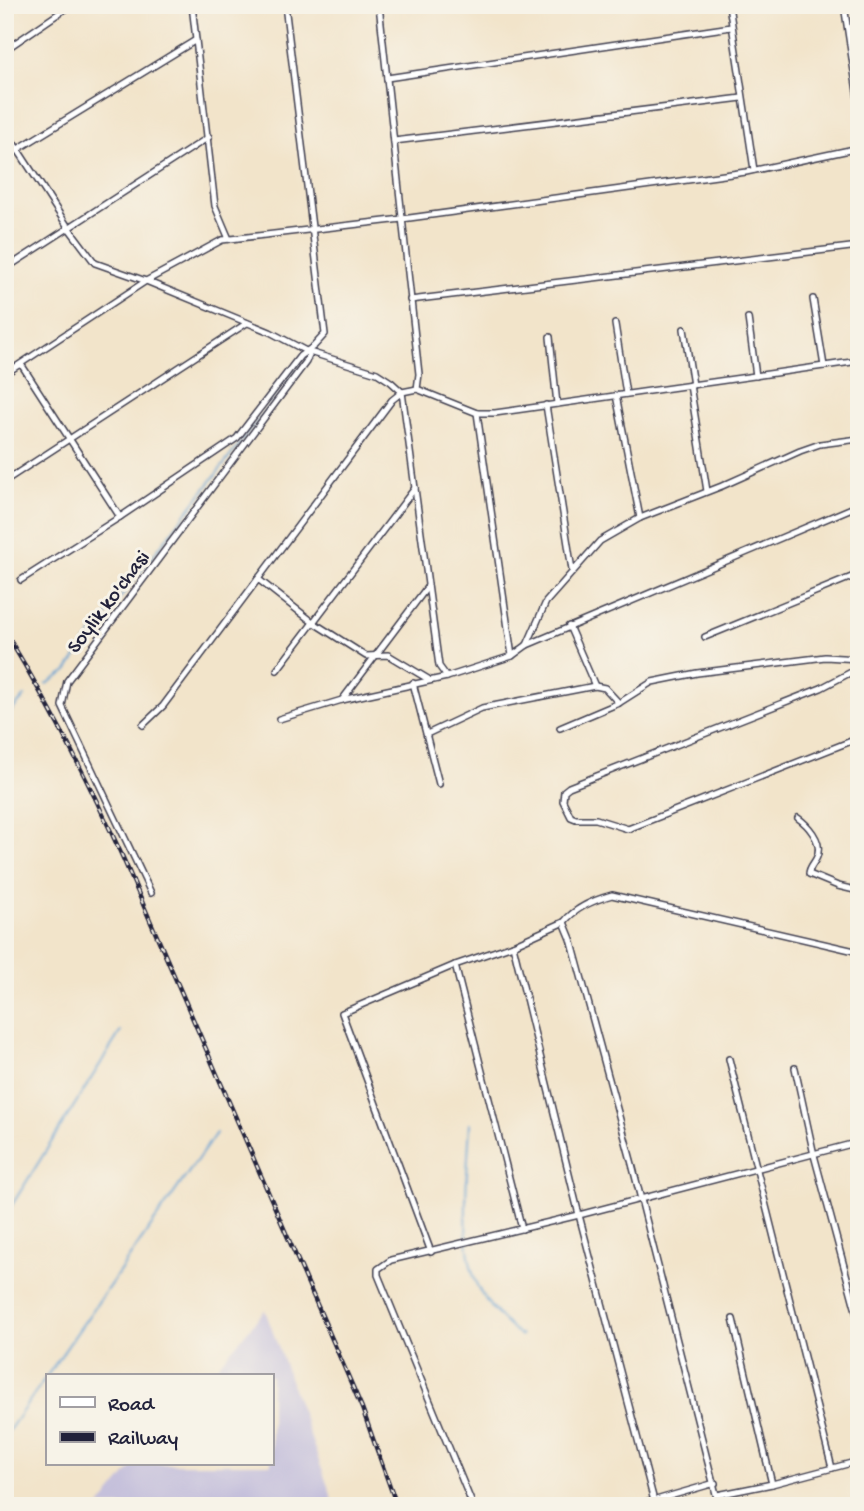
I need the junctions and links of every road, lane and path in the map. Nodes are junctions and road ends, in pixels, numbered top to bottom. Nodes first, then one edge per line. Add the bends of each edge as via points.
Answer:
1 (71, 5) edge
2 (192, 5) edge
3 (285, 5) edge
4 (379, 5) edge
5 (729, 5) edge
6 (844, 5) edge
7 (731, 27) junction
8 (196, 40) junction
9 (5, 50) edge
10 (387, 78) junction
11 (741, 98) junction
12 (859, 105) edge
13 (5, 130) edge
14 (209, 137) junction
15 (394, 141) junction
16 (18, 148) junction
17 (859, 148) edge
18 (5, 157) edge
19 (754, 170) junction
20 (402, 219) junction
21 (68, 227) junction
22 (311, 231) junction
23 (229, 239) junction
24 (859, 246) edge
25 (5, 269) edge
26 (146, 281) junction
27 (813, 299) dead end
28 (410, 300) junction
29 (748, 318) dead end
30 (247, 323) junction
31 (615, 324) dead end
32 (684, 330) dead end
33 (550, 337) dead end
34 (308, 351) junction
35 (859, 361) edge
36 (21, 363) junction
37 (824, 366) junction
38 (5, 374) edge
39 (755, 376) junction
40 (691, 385) junction
41 (417, 389) junction
42 (402, 392) junction
43 (626, 394) junction
44 (616, 396) junction
45 (557, 404) junction
46 (545, 405) junction
47 (477, 413) junction
48 (236, 438) junction
49 (69, 439) junction
50 (859, 439) edge
51 (244, 444) junction
52 (5, 481) edge
53 (415, 488) junction
54 (708, 491) junction
55 (859, 505) edge
56 (120, 517) junction
57 (639, 518) junction
58 (572, 570) junction
59 (859, 574) edge
60 (258, 579) junction
61 (21, 580) dead end
62 (428, 586) junction
63 (314, 623) junction
64 (569, 626) junction
65 (705, 636) dead end
66 (527, 645) junction
67 (373, 656) junction
68 (512, 656) junction
69 (859, 659) edge
70 (859, 668) edge
71 (277, 670) dead end
72 (447, 677) junction
73 (428, 679) junction
74 (413, 683) junction
75 (595, 686) junction
76 (342, 701) junction
77 (619, 704) junction
78 (279, 719) dead end
79 (143, 725) dead end
80 (560, 728) dead end
81 (427, 734) junction
82 (859, 738) edge
83 (439, 784) dead end
84 (799, 818) dead end
85 (859, 891) edge
86 (151, 893) dead end
87 (564, 922) junction
88 (513, 945) junction
89 (859, 952) edge
90 (456, 965) junction
91 (729, 1059) dead end
92 (795, 1068) dead end
93 (859, 1142) edge
94 (814, 1155) junction
95 (758, 1170) junction
96 (640, 1199) junction
97 (579, 1215) junction
98 (523, 1229) junction
99 (431, 1252) junction
100 (733, 1319) dead end
101 (859, 1322) edge
102 (859, 1461) edge
103 (832, 1468) junction
104 (715, 1483) junction
105 (772, 1484) junction
106 (717, 1495) junction
107 (654, 1501) junction
108 (473, 1506) edge
109 (635, 1506) edge
110 (719, 1506) edge

1 - 9 street
2 - 8 street
3 - 22 street
4 - 10 street
5 - 7 street
6 - 12 street
7 - 10 street
7 - 11 street
8 - 14 street
8 - 16 street
10 - 15 street
11 - 15 street
11 - 19 street
13 - 16 street
14 - 21 street
14 - 23 street via 215,206
15 - 20 street
16 - 18 street
16 - 21 street
17 - 19 street
19 - 20 street
20 - 22 street
20 - 28 street
21 - 25 street
21 - 26 street via 95,262
22 - 23 street
22 - 34 street via 325,334
23 - 26 street
24 - 28 street
26 - 30 street
26 - 36 street
27 - 37 street
28 - 41 street
29 - 39 street
30 - 34 street
30 - 49 street
31 - 43 street
32 - 40 street
33 - 45 street
34 - 42 street via 377,373
34 - 48 street
34 - 51 street, Soylik ko'chasi via 306,362
35 - 37 street
36 - 38 street
36 - 49 street
37 - 39 street
39 - 40 street
40 - 43 street
40 - 54 street
41 - 42 street
41 - 47 street
42 - 53 street
42 - 60 street
43 - 44 street
44 - 45 street
44 - 57 street
45 - 46 street
46 - 47 street
46 - 58 street
47 - 68 street
48 - 51 street
48 - 56 street
49 - 52 street
49 - 56 street
50 - 54 street via 820,444
51 - 86 street, Soylik ko'chasi via 67,681 62,706
53 - 62 street
53 - 63 street
54 - 57 street
55 - 64 street
56 - 61 street
57 - 58 street via 600,541
58 - 66 street via 547,602
59 - 65 street
60 - 63 street
60 - 79 street via 163,706
62 - 67 street
62 - 72 street via 439,666
63 - 67 street
63 - 71 street
64 - 66 street
64 - 75 street
66 - 68 street
67 - 73 street via 388,655
67 - 76 street
68 - 72 street
69 - 77 street via 825,657 686,675 652,682
70 - 82 street via 821,688 569,787 563,801 571,817 628,829
72 - 73 street
73 - 74 street
74 - 76 street
74 - 81 street
75 - 77 street via 605,688
75 - 81 street via 482,708
76 - 78 street
77 - 80 street
81 - 83 street
84 - 85 street via 812,831 818,848 809,874
87 - 88 street
87 - 89 street via 571,913 612,895
87 - 96 street
88 - 90 street
88 - 97 street
90 - 98 street
90 - 99 street via 342,1013
91 - 95 street
92 - 94 street
93 - 94 street
94 - 95 street
94 - 101 street
95 - 96 street
95 - 103 street
96 - 97 street
96 - 104 street
97 - 98 street
97 - 107 street
98 - 99 street
99 - 108 street via 391,1260 378,1269 378,1275
100 - 105 street
102 - 103 street
103 - 105 street
104 - 106 street
104 - 107 street
105 - 106 street
106 - 110 street
107 - 109 street

